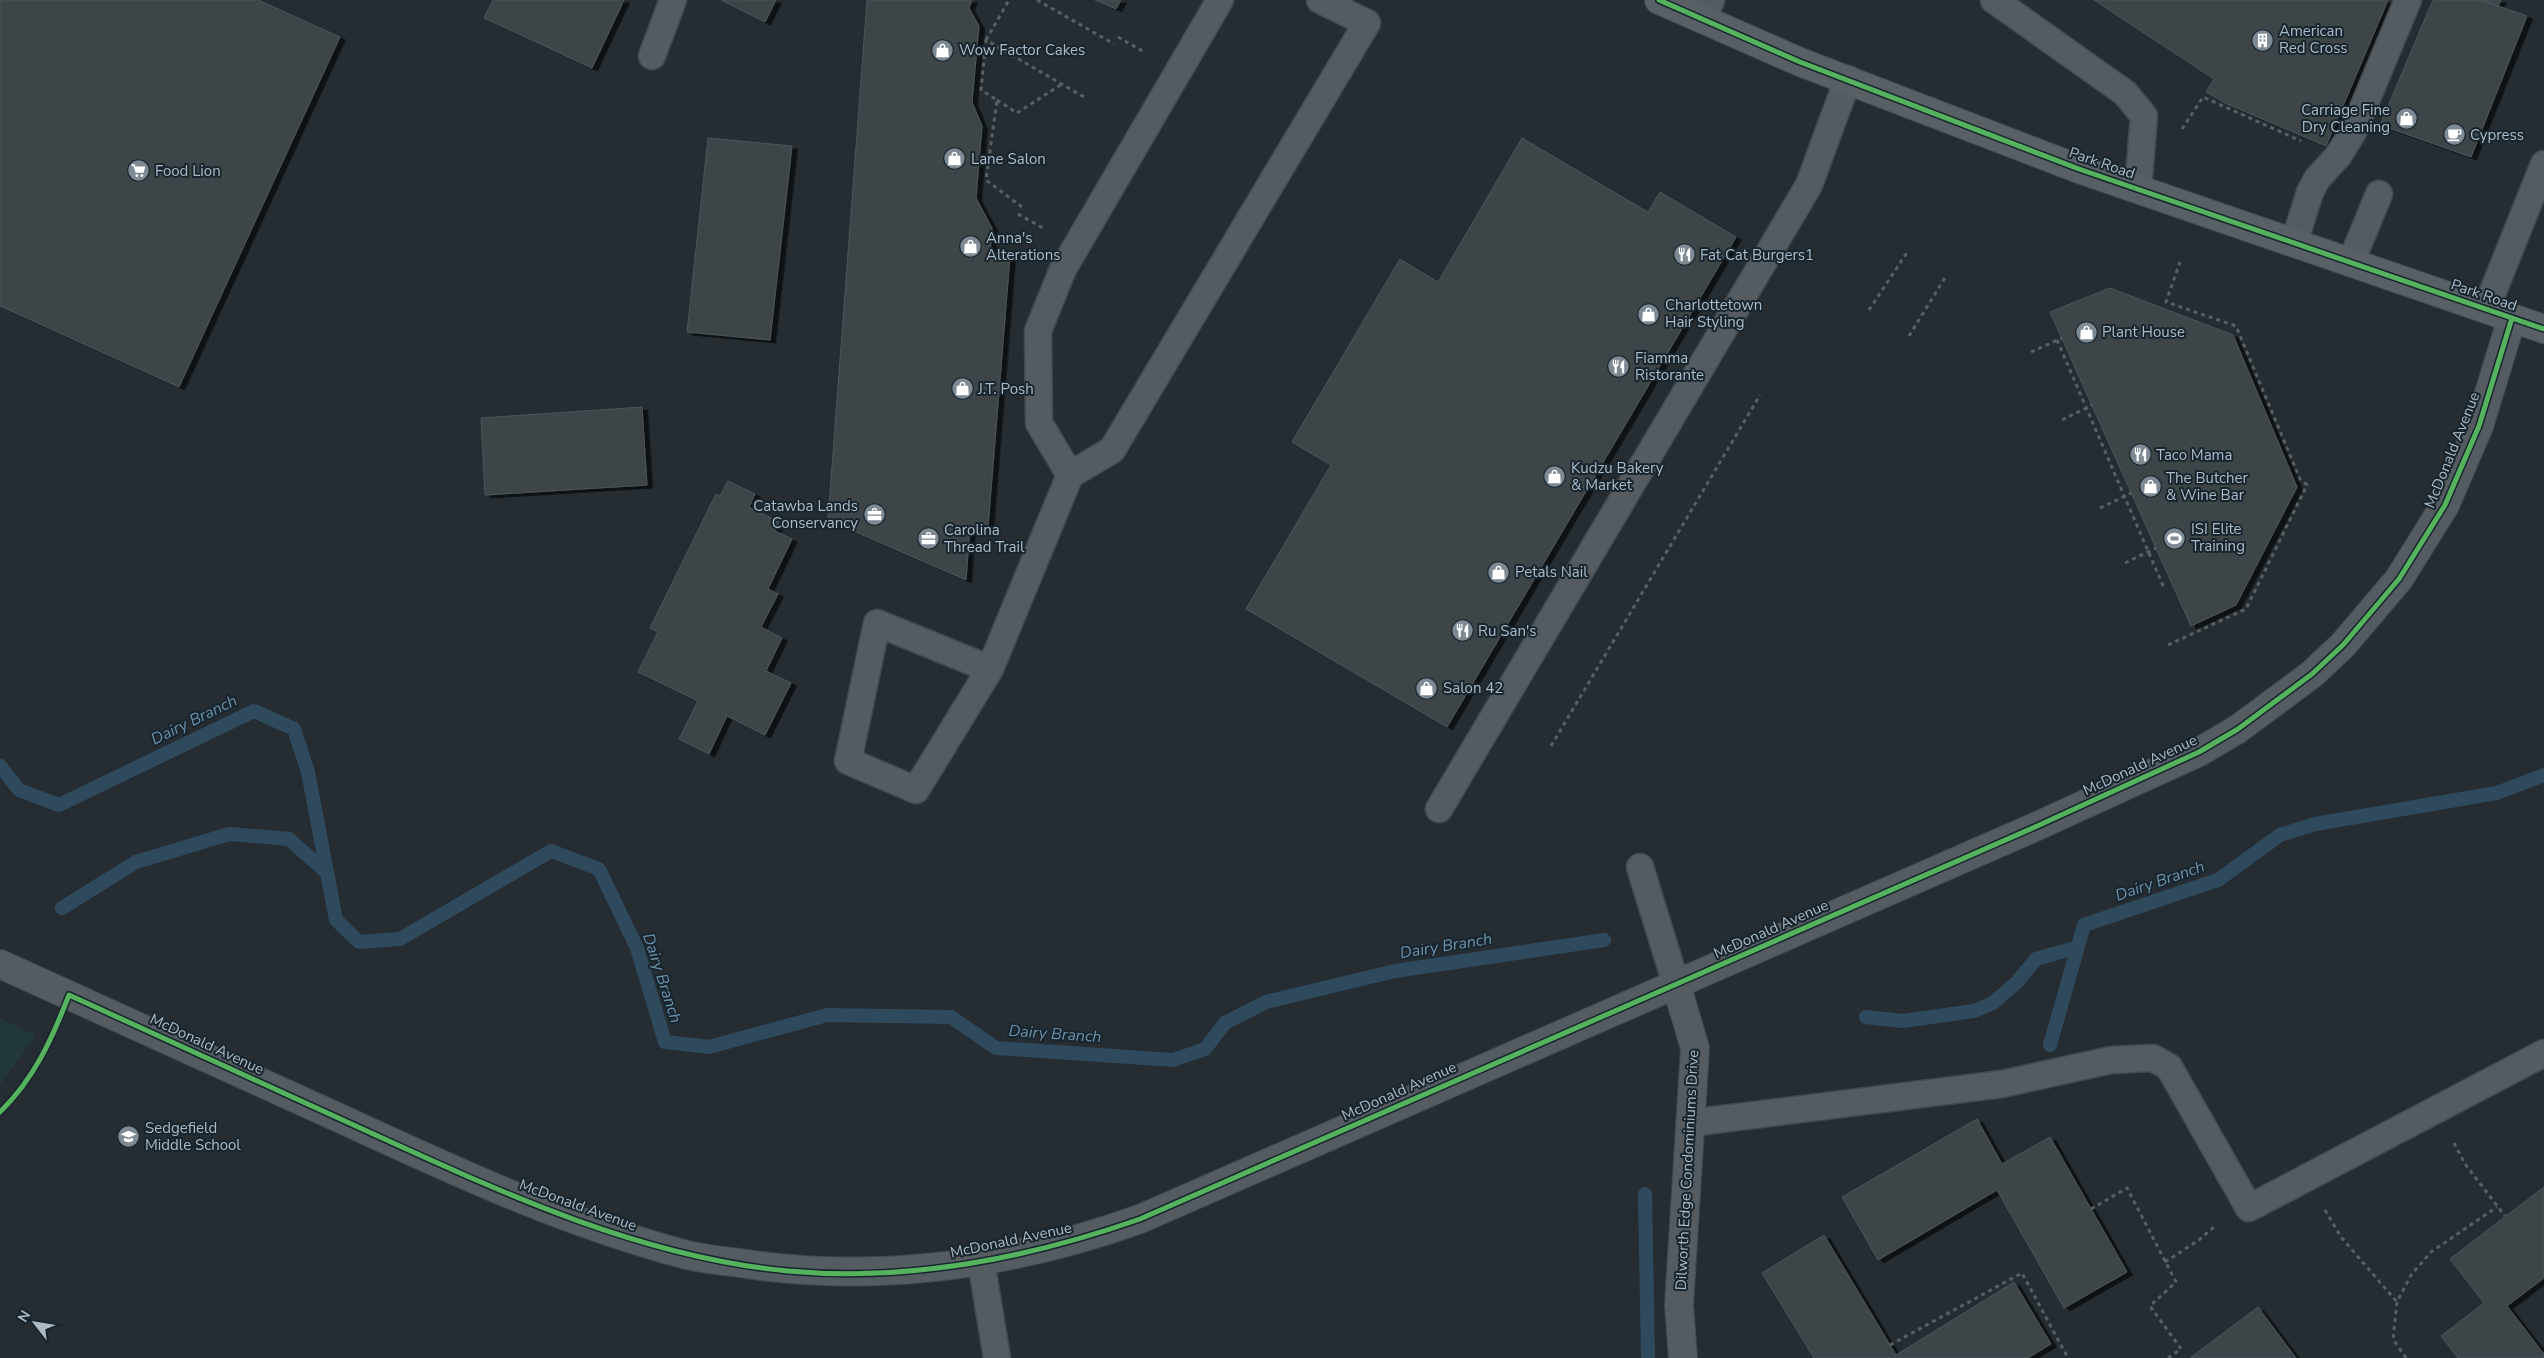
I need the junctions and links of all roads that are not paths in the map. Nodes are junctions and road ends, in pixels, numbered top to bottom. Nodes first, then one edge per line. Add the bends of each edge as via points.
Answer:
1 (674, 0) edge
2 (1220, 0) edge
3 (1320, 0) edge
4 (1659, 0) edge
5 (1994, 0) edge
6 (2408, 0) edge
7 (1358, 8) edge
8 (1707, 10) edge
9 (652, 56) dead end
10 (1848, 80) junction
11 (2544, 164) edge
12 (2138, 189) junction
13 (2379, 194) dead end
14 (2294, 243) junction
15 (2351, 262) junction
16 (2486, 308) junction
17 (2512, 318) junction
18 (2544, 329) edge
19 (1070, 475) junction
20 (990, 669) junction
21 (1439, 809) dead end
22 (1640, 867) dead end
23 (0, 964) edge
24 (1676, 984) junction
25 (2544, 1053) edge
26 (1690, 1123) junction
27 (981, 1261) junction
28 (997, 1358) edge
29 (1683, 1358) edge

1 - 9 lane
2 - 19 lane via 1063,269 1038,331 1039,423
3 - 7 lane
4 - 8 street, Park Road
5 - 12 lane via 2125,93 2144,116
6 - 14 lane via 2353,132 2310,192
7 - 19 lane via 1367,23 1112,450
8 - 10 street, Park Road via 1800,62
10 - 12 street, Park Road
10 - 21 lane via 1809,185
11 - 16 lane
12 - 14 street, Park Road
13 - 15 lane
14 - 15 street, Park Road
15 - 16 street, Park Road
16 - 17 street, Park Road
17 - 18 street, Park Road
17 - 24 street, McDonald Avenue via 2479,426 2445,506 2399,579 2343,645 2312,674 2238,729 2199,752
19 - 20 lane
20 - 20 lane via 916,790 848,761 878,622
22 - 24 lane
23 - 27 street, McDonald Avenue via 455,1171 594,1228 690,1256 787,1270 837,1273 920,1269
24 - 26 street, Dilworth Edge Condominiums Drive via 1695,1048
24 - 27 street, McDonald Avenue via 1140,1218 1041,1250
25 - 26 lane via 2249,1208 2169,1067 2153,1058 2111,1060 2002,1084
26 - 29 street, Dilworth Edge Condominiums Drive via 1679,1305
27 - 28 lane

